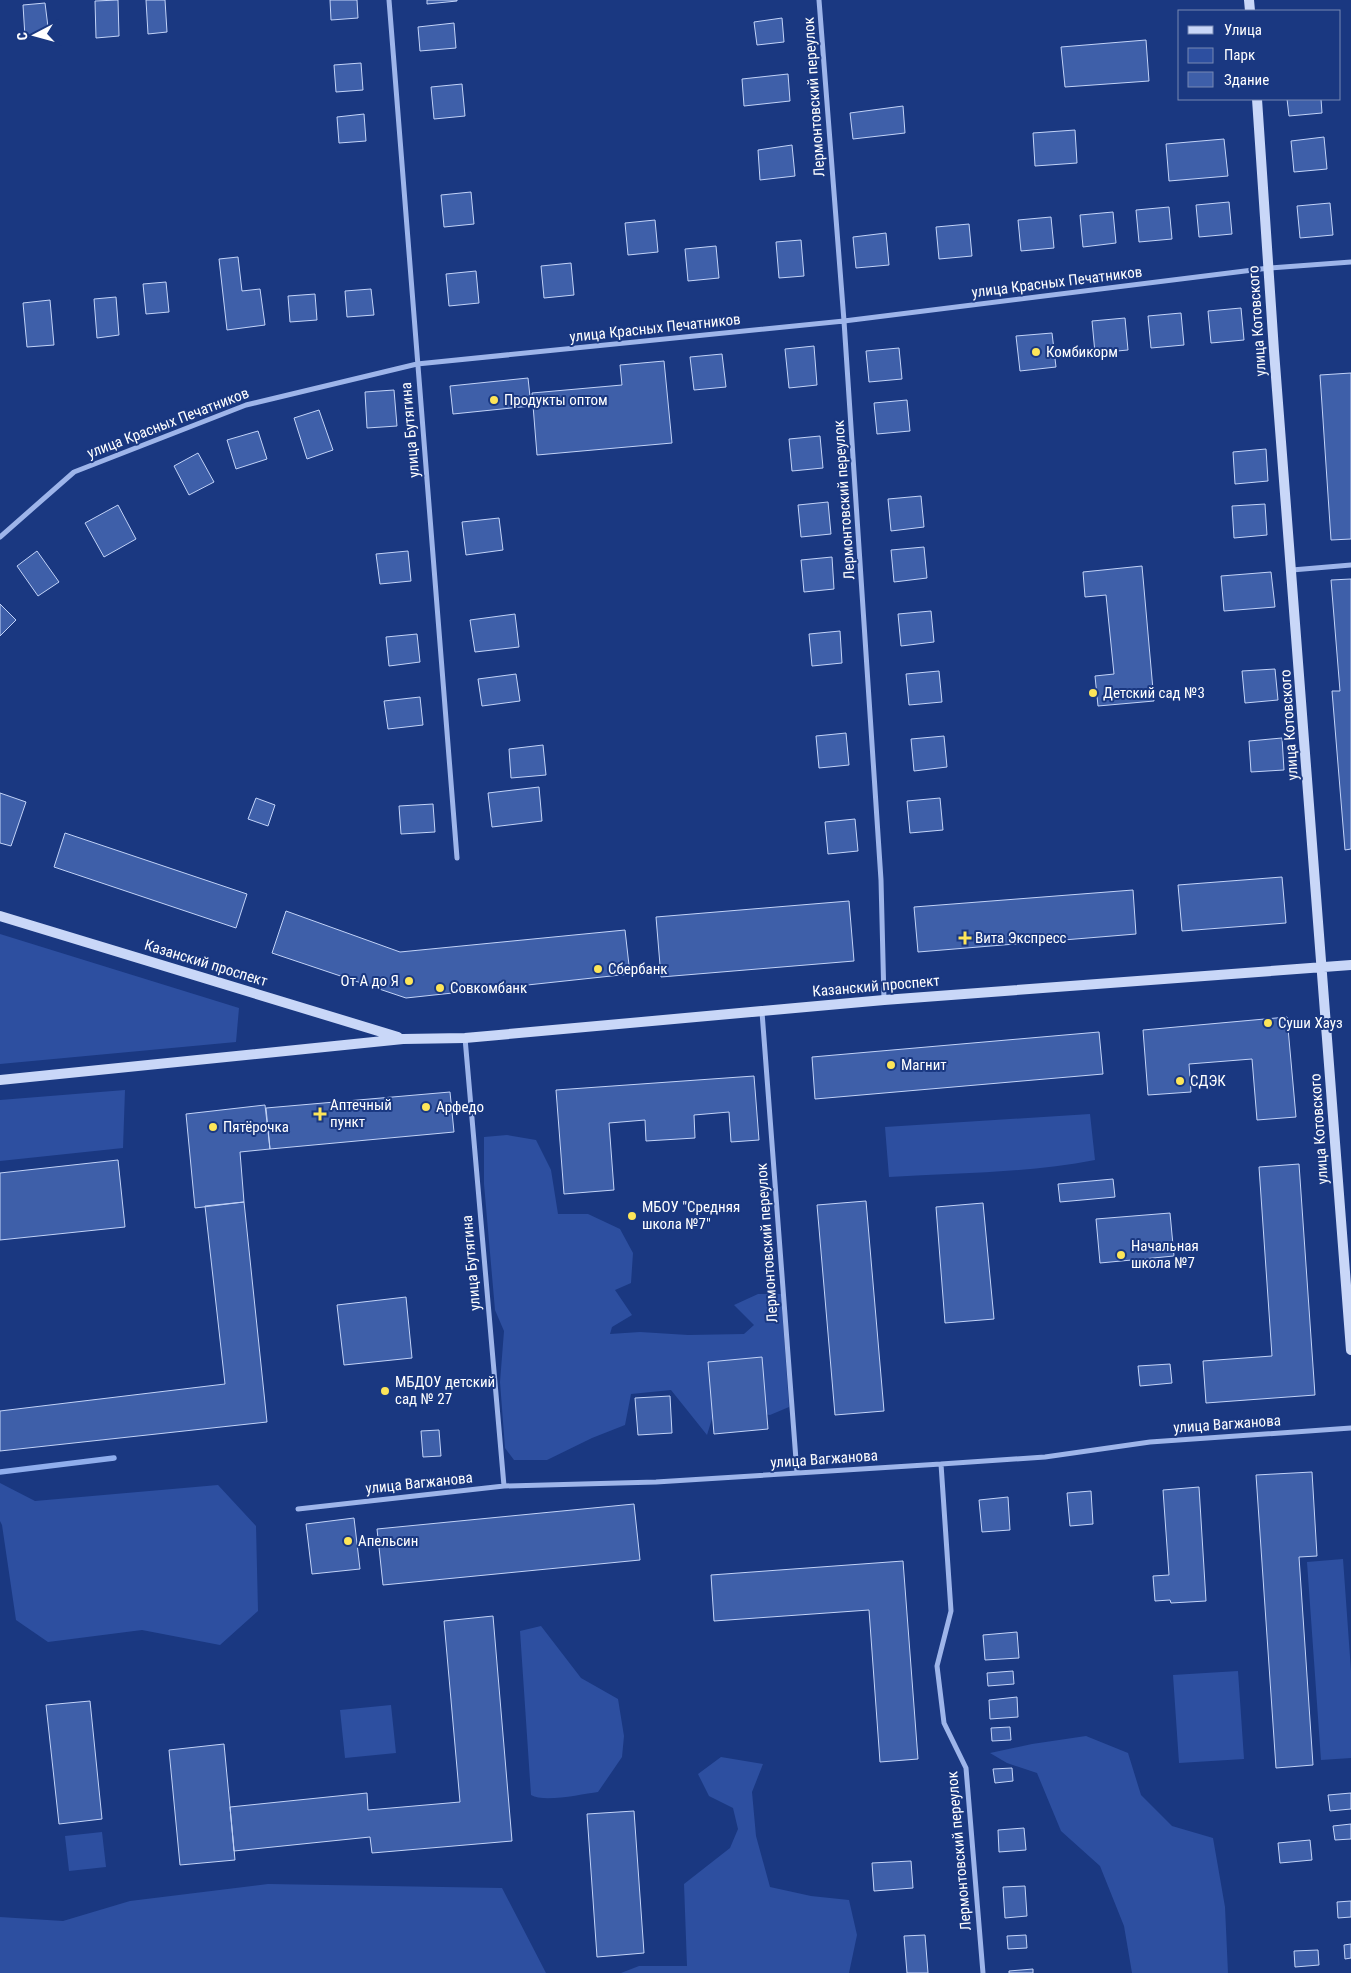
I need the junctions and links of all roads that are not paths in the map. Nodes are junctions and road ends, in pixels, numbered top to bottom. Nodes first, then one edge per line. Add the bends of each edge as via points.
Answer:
1 (389, 0) edge
2 (819, 0) edge
3 (1256, 100) edge
4 (1351, 262) edge
5 (1269, 268) junction
6 (844, 321) junction
7 (417, 364) junction
8 (0, 537) edge
9 (1351, 565) edge
10 (1292, 570) junction
11 (456, 858) dead end
12 (0, 916) edge
13 (1351, 965) edge
14 (1322, 967) junction
15 (884, 1000) junction
16 (762, 1012) junction
17 (464, 1038) junction
18 (403, 1039) junction
19 (0, 1080) edge
20 (1351, 1350) edge
21 (1351, 1428) edge
22 (942, 1464) junction
23 (797, 1473) junction
24 (504, 1486) junction
25 (298, 1509) dead end
26 (983, 1973) edge

1 - 7 street, улица Бутягина
2 - 6 street, Лермонтовский переулок
3 - 5 street, улица Котовского
4 - 5 street, улица Красных Печатников
5 - 6 street, улица Красных Печатников
5 - 10 street, улица Котовского
6 - 7 street, улица Красных Печатников
6 - 15 street, Лермонтовский переулок via 881,880
7 - 8 street, улица Красных Печатников via 246,405 74,472
7 - 11 street, улица Бутягина
9 - 10 street
10 - 14 street, улица Котовского
12 - 18 street, Казанский проспект
13 - 14 street, Казанский проспект
14 - 15 street, Казанский проспект
14 - 20 street, улица Котовского
15 - 16 street, Казанский проспект
16 - 17 street, Казанский проспект
16 - 23 street, Лермонтовский переулок
17 - 18 street, Казанский проспект
17 - 24 street, улица Бутягина
18 - 19 street, Казанский проспект
21 - 22 street, улица Вагжанова via 1150,1442 1045,1457
22 - 23 street, улица Вагжанова
22 - 26 street, Лермонтовский переулок via 951,1611 937,1666 944,1723 966,1768
23 - 24 street, улица Вагжанова via 656,1482
24 - 25 street, улица Вагжанова

